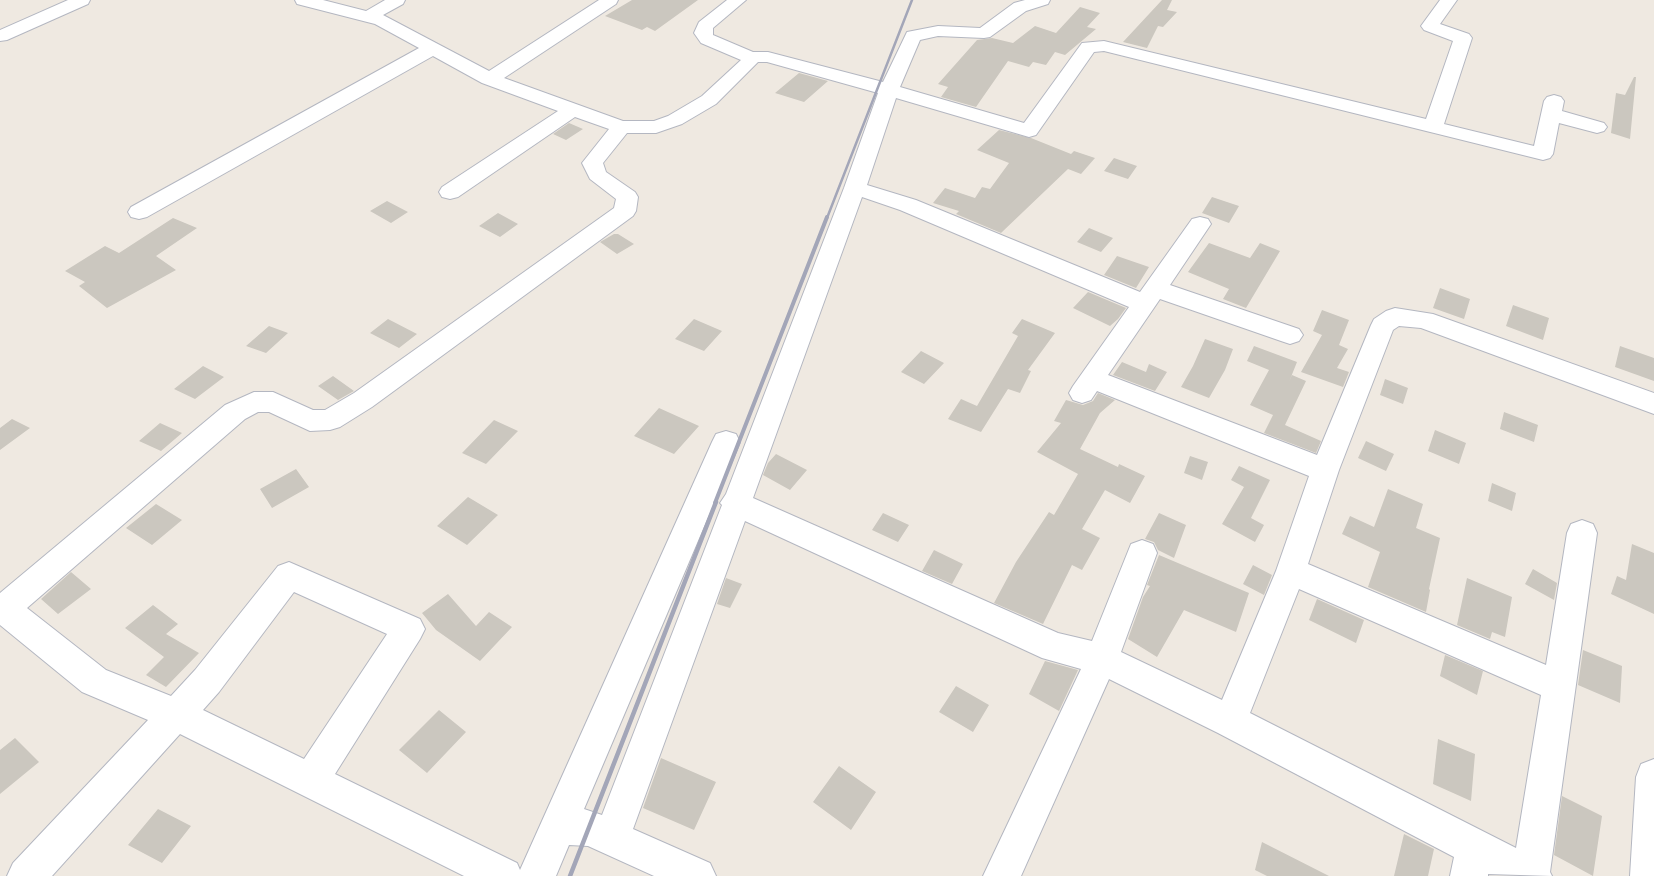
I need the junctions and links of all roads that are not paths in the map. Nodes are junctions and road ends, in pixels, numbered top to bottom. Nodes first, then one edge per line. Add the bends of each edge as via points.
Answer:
1 (82, 0) edge
2 (303, 0) edge
3 (397, 0) edge
4 (610, 0) edge
5 (738, 0) edge
6 (1042, 0) edge
7 (1449, 0) edge
8 (368, 17) junction
9 (1, 36) dead end
10 (433, 48) junction
11 (750, 57) junction
12 (489, 79) junction
13 (889, 90) junction
14 (573, 109) junction
15 (1597, 126) dead end
16 (621, 127) junction
17 (1433, 127) junction
18 (855, 188) junction
19 (450, 192) dead end
20 (139, 212) dead end
21 (1200, 224) dead end
22 (1150, 296) junction
23 (1290, 335) dead end
24 (1654, 404) edge
25 (726, 442) dead end
26 (1325, 470) junction
27 (736, 503) junction
28 (1582, 533) dead end
29 (1142, 553) dead end
30 (1291, 571) junction
31 (2, 608) edge
32 (1102, 659) junction
33 (1560, 688) junction
34 (176, 714) junction
35 (1230, 721) junction
36 (1654, 777) edge
37 (310, 781) junction
38 (559, 826) junction
39 (611, 838) junction
40 (1472, 862) edge
41 (26, 876) edge
42 (504, 876) edge
43 (537, 876) edge
44 (697, 876) edge
45 (1002, 876) edge
46 (1532, 876) edge
47 (1649, 876) edge

1 - 9 street
2 - 8 street
3 - 8 street
4 - 12 street
5 - 11 street via 705,26 703,33 707,39
6 - 13 street via 1020,7 984,34 938,31 913,36
7 - 17 street via 1430,26 1463,38
8 - 10 street via 381,20
10 - 12 street
10 - 20 street
11 - 13 street via 768,57
11 - 16 street via 750,62 708,100 675,120 656,127
12 - 14 street
13 - 17 street via 1029,131 1088,47 1104,46
13 - 18 street
14 - 16 street
14 - 19 street
15 - 17 street via 1553,108 1543,154
16 - 31 street via 592,164 597,174 627,197 625,211 363,400 330,420 310,421 274,402 254,402 235,412
18 - 22 street
18 - 27 street
21 - 22 street
22 - 23 street
22 - 26 street via 1087,387
24 - 26 street via 1424,320 1395,317 1383,325
25 - 38 street
26 - 30 street
27 - 32 street via 1054,647
27 - 39 street
28 - 33 street
29 - 32 street
30 - 33 street
30 - 35 street
31 - 34 street via 94,681
32 - 35 street
32 - 45 street
33 - 46 street
34 - 37 street
34 - 37 street via 207,681 289,575 409,629
34 - 41 street
35 - 40 street
36 - 47 street
37 - 42 street
38 - 39 street via 588,828
38 - 43 street
39 - 44 street
40 - 46 street

